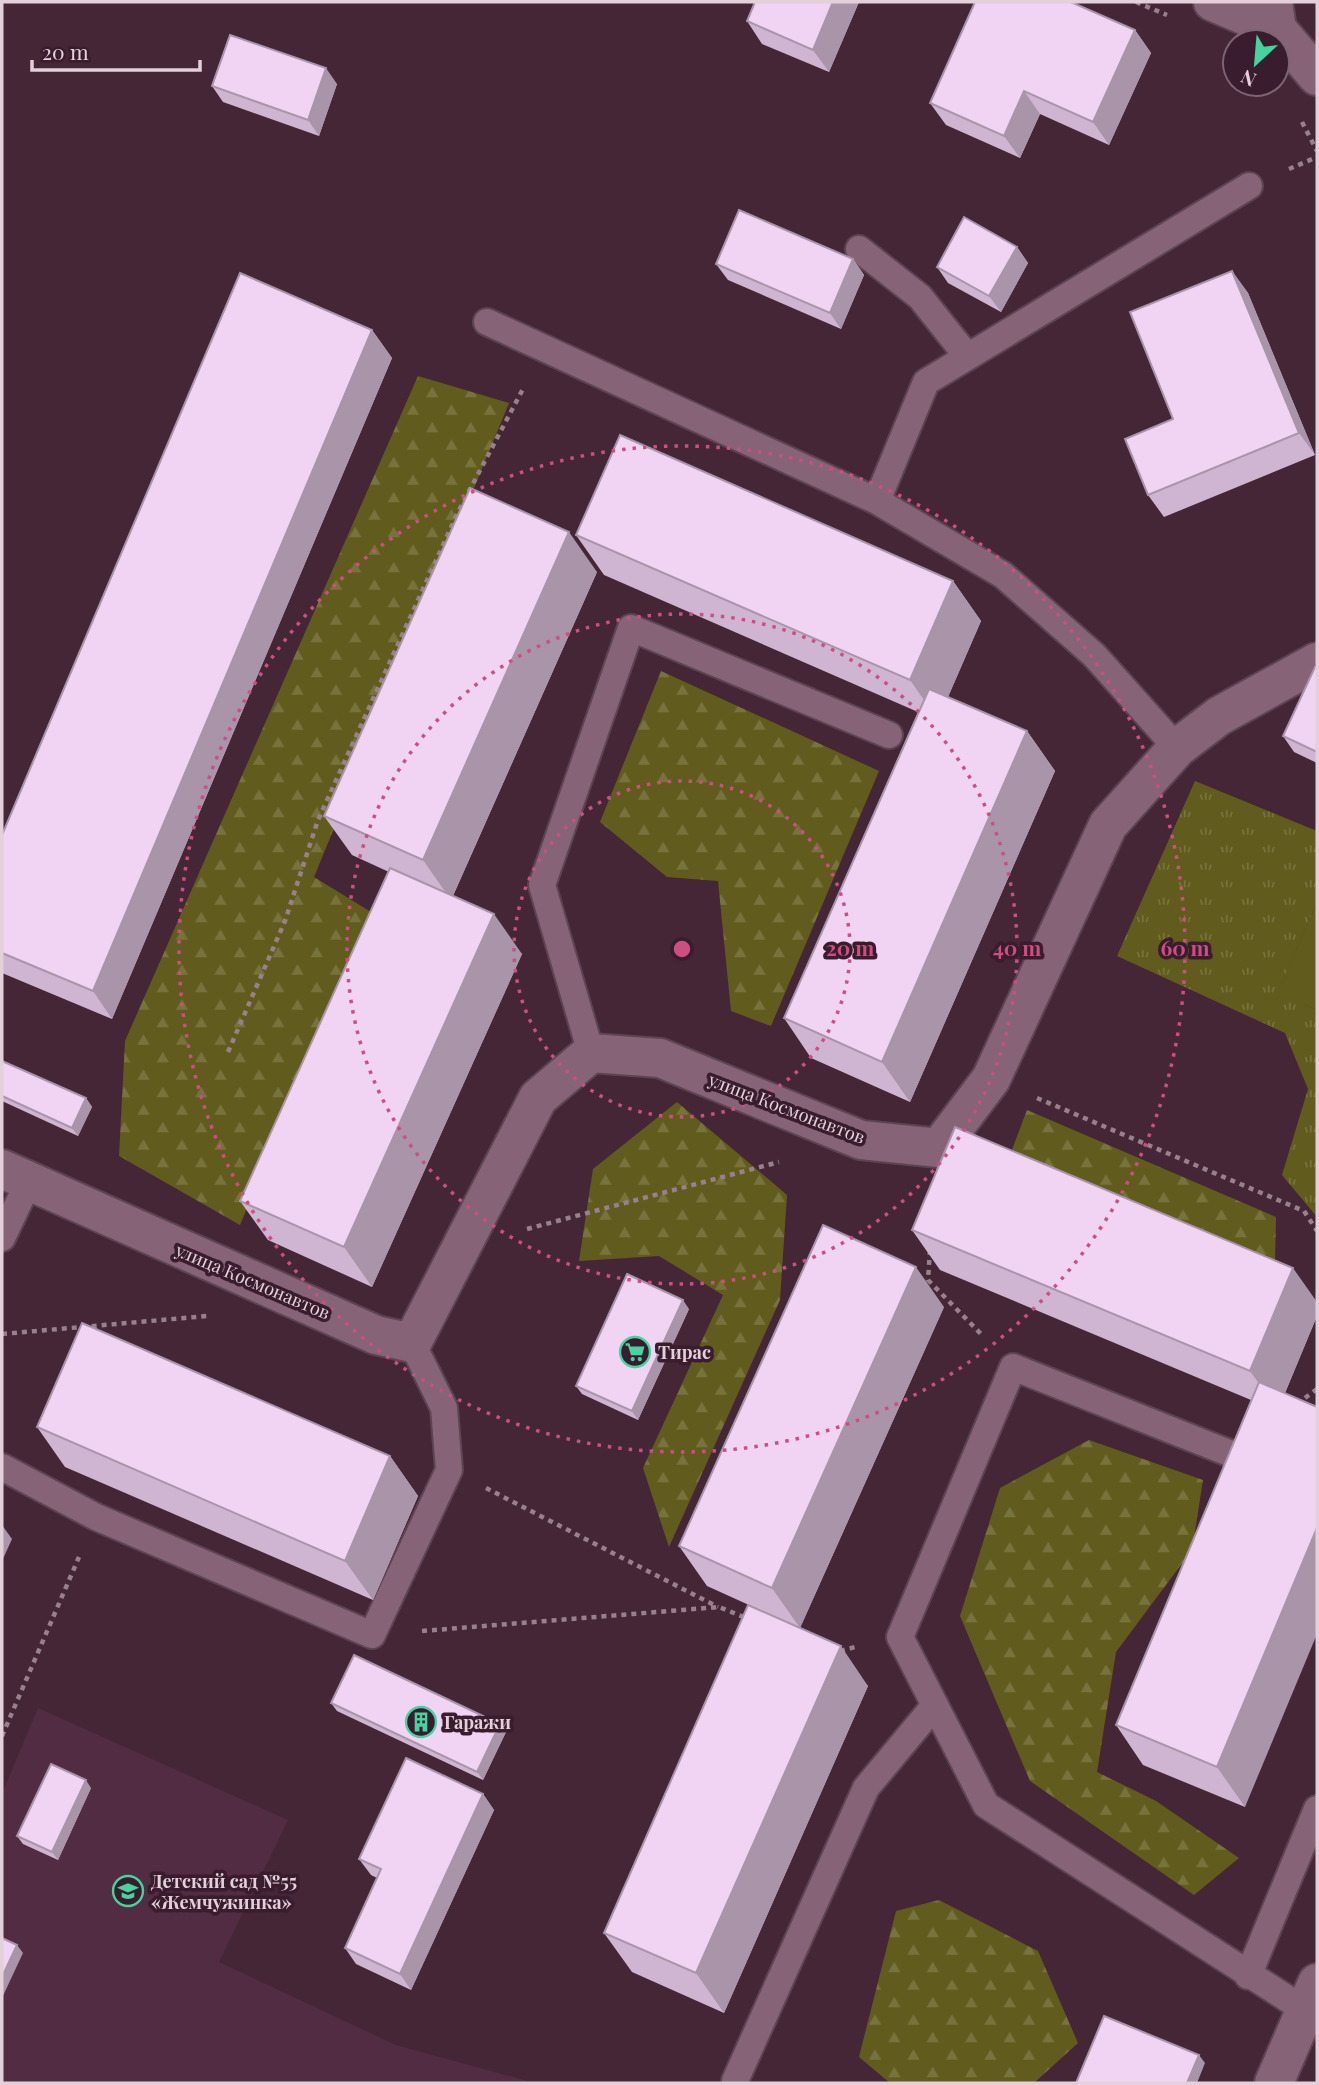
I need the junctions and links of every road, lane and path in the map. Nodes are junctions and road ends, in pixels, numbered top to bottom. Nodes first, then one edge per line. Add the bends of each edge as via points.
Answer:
1 (1213, 2) edge
2 (1275, 15) edge
3 (1317, 76) edge
4 (1249, 186) dead end
5 (859, 248) dead end
6 (487, 322) dead end
7 (544, 349) junction
8 (967, 356) junction
9 (877, 501) junction
10 (1317, 662) edge
11 (888, 735) edge
12 (1177, 748) junction
13 (228, 1052) dead end
14 (591, 1053) junction
15 (991, 1079) junction
16 (782, 1161) dead end
17 (15, 1176) edge
18 (1317, 1231) edge
19 (2, 1238) edge
20 (931, 1240) edge
21 (464, 1246) junction
22 (216, 1315) dead end
23 (2, 1334) edge
24 (412, 1343) junction
25 (1013, 1367) junction
26 (1317, 1389) edge
27 (1295, 1405) edge
28 (1234, 1455) edge
29 (2, 1467) edge
30 (449, 1469) junction
31 (96, 1517) junction
32 (719, 1607) junction
33 (758, 1622) edge
34 (372, 1635) junction
35 (900, 1637) junction
36 (835, 1652) edge
37 (935, 1705) junction
38 (2, 1736) edge
39 (1317, 1809) edge
40 (1248, 1976) junction
41 (1311, 1997) edge
42 (735, 2081) dead end
43 (1274, 2083) edge

1 - 2 street
2 - 3 street
4 - 8 lane
5 - 8 lane via 920,297
6 - 7 lane
7 - 9 lane
7 - 13 path via 458,512 318,820 285,921
8 - 9 lane via 926,382
9 - 12 lane via 1003,575 1094,655
10 - 12 street, улица Космонавтов via 1219,716
11 - 14 lane via 631,628 542,885
12 - 15 street, улица Космонавтов via 1108,825
14 - 15 street, улица Космонавтов via 660,1058 861,1140 939,1148
14 - 21 street via 538,1098
15 - 18 path via 1304,1211
16 - 21 path
17 - 19 lane, улица Космонавтов
17 - 24 street, улица Космонавтов via 376,1335
20 - 25 path via 928,1280
21 - 24 street
22 - 23 path
24 - 30 lane via 444,1408
25 - 28 lane
25 - 35 lane
26 - 27 path
29 - 31 lane
30 - 32 path
30 - 34 lane
31 - 34 lane
31 - 38 path
32 - 33 path
32 - 34 path
35 - 36 path
35 - 37 lane
37 - 40 lane via 986,1805
37 - 42 lane via 866,1788
39 - 40 lane
40 - 41 lane
41 - 43 street

